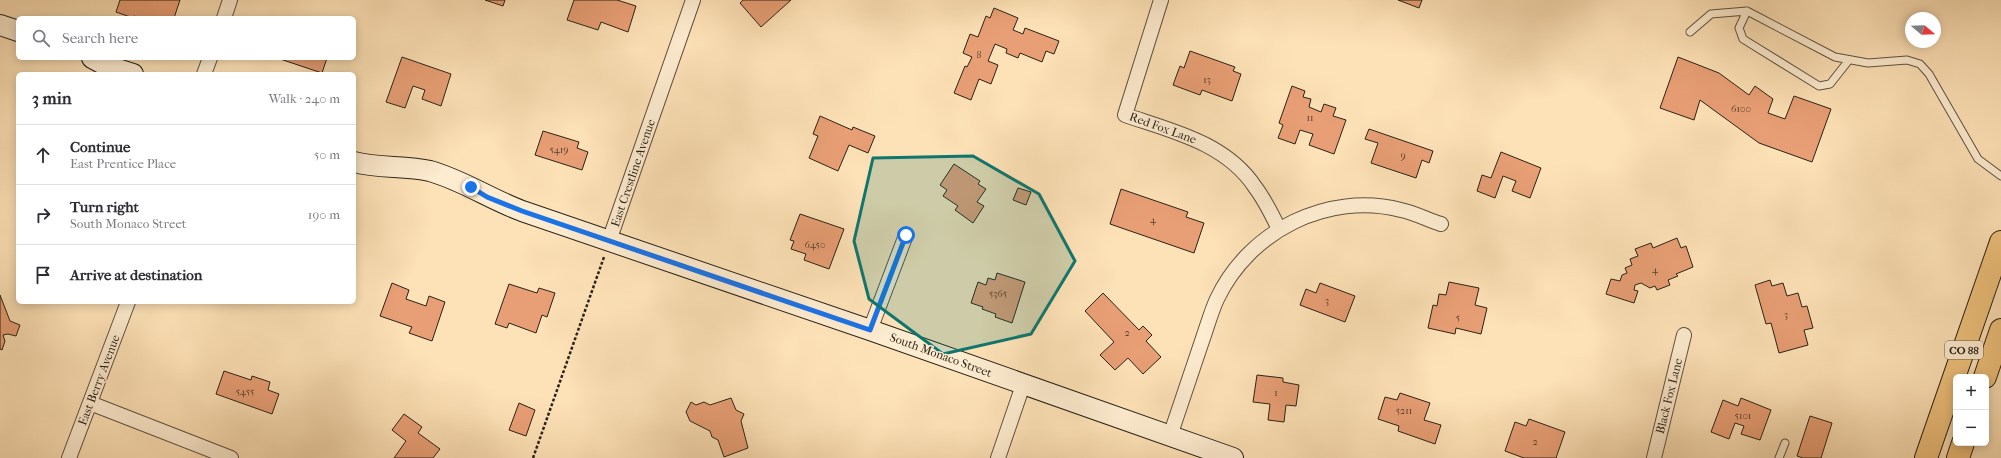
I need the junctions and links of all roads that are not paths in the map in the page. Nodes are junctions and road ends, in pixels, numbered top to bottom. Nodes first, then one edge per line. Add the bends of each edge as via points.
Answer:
1 (230, 0) edge
2 (693, 0) edge
3 (1162, 0) edge
4 (1747, 11) junction
5 (225, 16) edge
6 (0, 25) edge
7 (16, 30) edge
8 (1690, 32) dead end
9 (96, 60) edge
10 (209, 60) edge
11 (1849, 60) junction
12 (128, 72) edge
13 (205, 72) edge
14 (356, 162) edge
15 (2001, 176) edge
16 (1441, 224) dead end
17 (1279, 229) junction
18 (906, 235) dead end
19 (609, 241) junction
20 (2001, 242) edge
21 (127, 304) edge
22 (870, 330) junction
23 (2001, 330) edge
24 (1684, 335) dead end
25 (1986, 374) edge
26 (1024, 385) junction
27 (90, 403) junction
28 (1170, 436) junction
29 (1785, 443) dead end
30 (1962, 446) edge
31 (69, 458) edge
32 (231, 458) edge
33 (998, 458) edge
34 (1233, 458) edge
35 (1654, 458) edge
36 (1779, 458) edge
37 (1926, 458) edge
38 (1958, 458) edge

1 - 5 street
2 - 19 street, East Crestline Avenue
3 - 17 street, Red Fox Lane via 1125,115 1195,139 1222,154 1255,186
4 - 8 lane via 1711,14
4 - 11 lane via 1835,57
4 - 11 lane via 1739,28 1744,39 1819,86 1830,84
6 - 7 street
9 - 12 street
10 - 13 street
11 - 15 lane via 1868,63 1907,60 1920,64 1929,74 1978,160
14 - 19 street, South Monaco Street via 440,174 510,207
16 - 17 street via 1401,210 1363,205 1331,209 1301,218
17 - 28 street via 1261,242 1240,263 1217,298
18 - 22 street
19 - 22 street, South Monaco Street
20 - 37 main road, CO 88
21 - 27 street, East Berry Avenue
22 - 26 street, South Monaco Street
23 - 25 main road, CO 88
24 - 35 street, Black Fox Lane
26 - 28 street, South Monaco Street
26 - 33 street
27 - 31 street, East Berry Avenue
27 - 32 street
28 - 34 street, South Monaco Street
29 - 36 lane
30 - 38 main road

